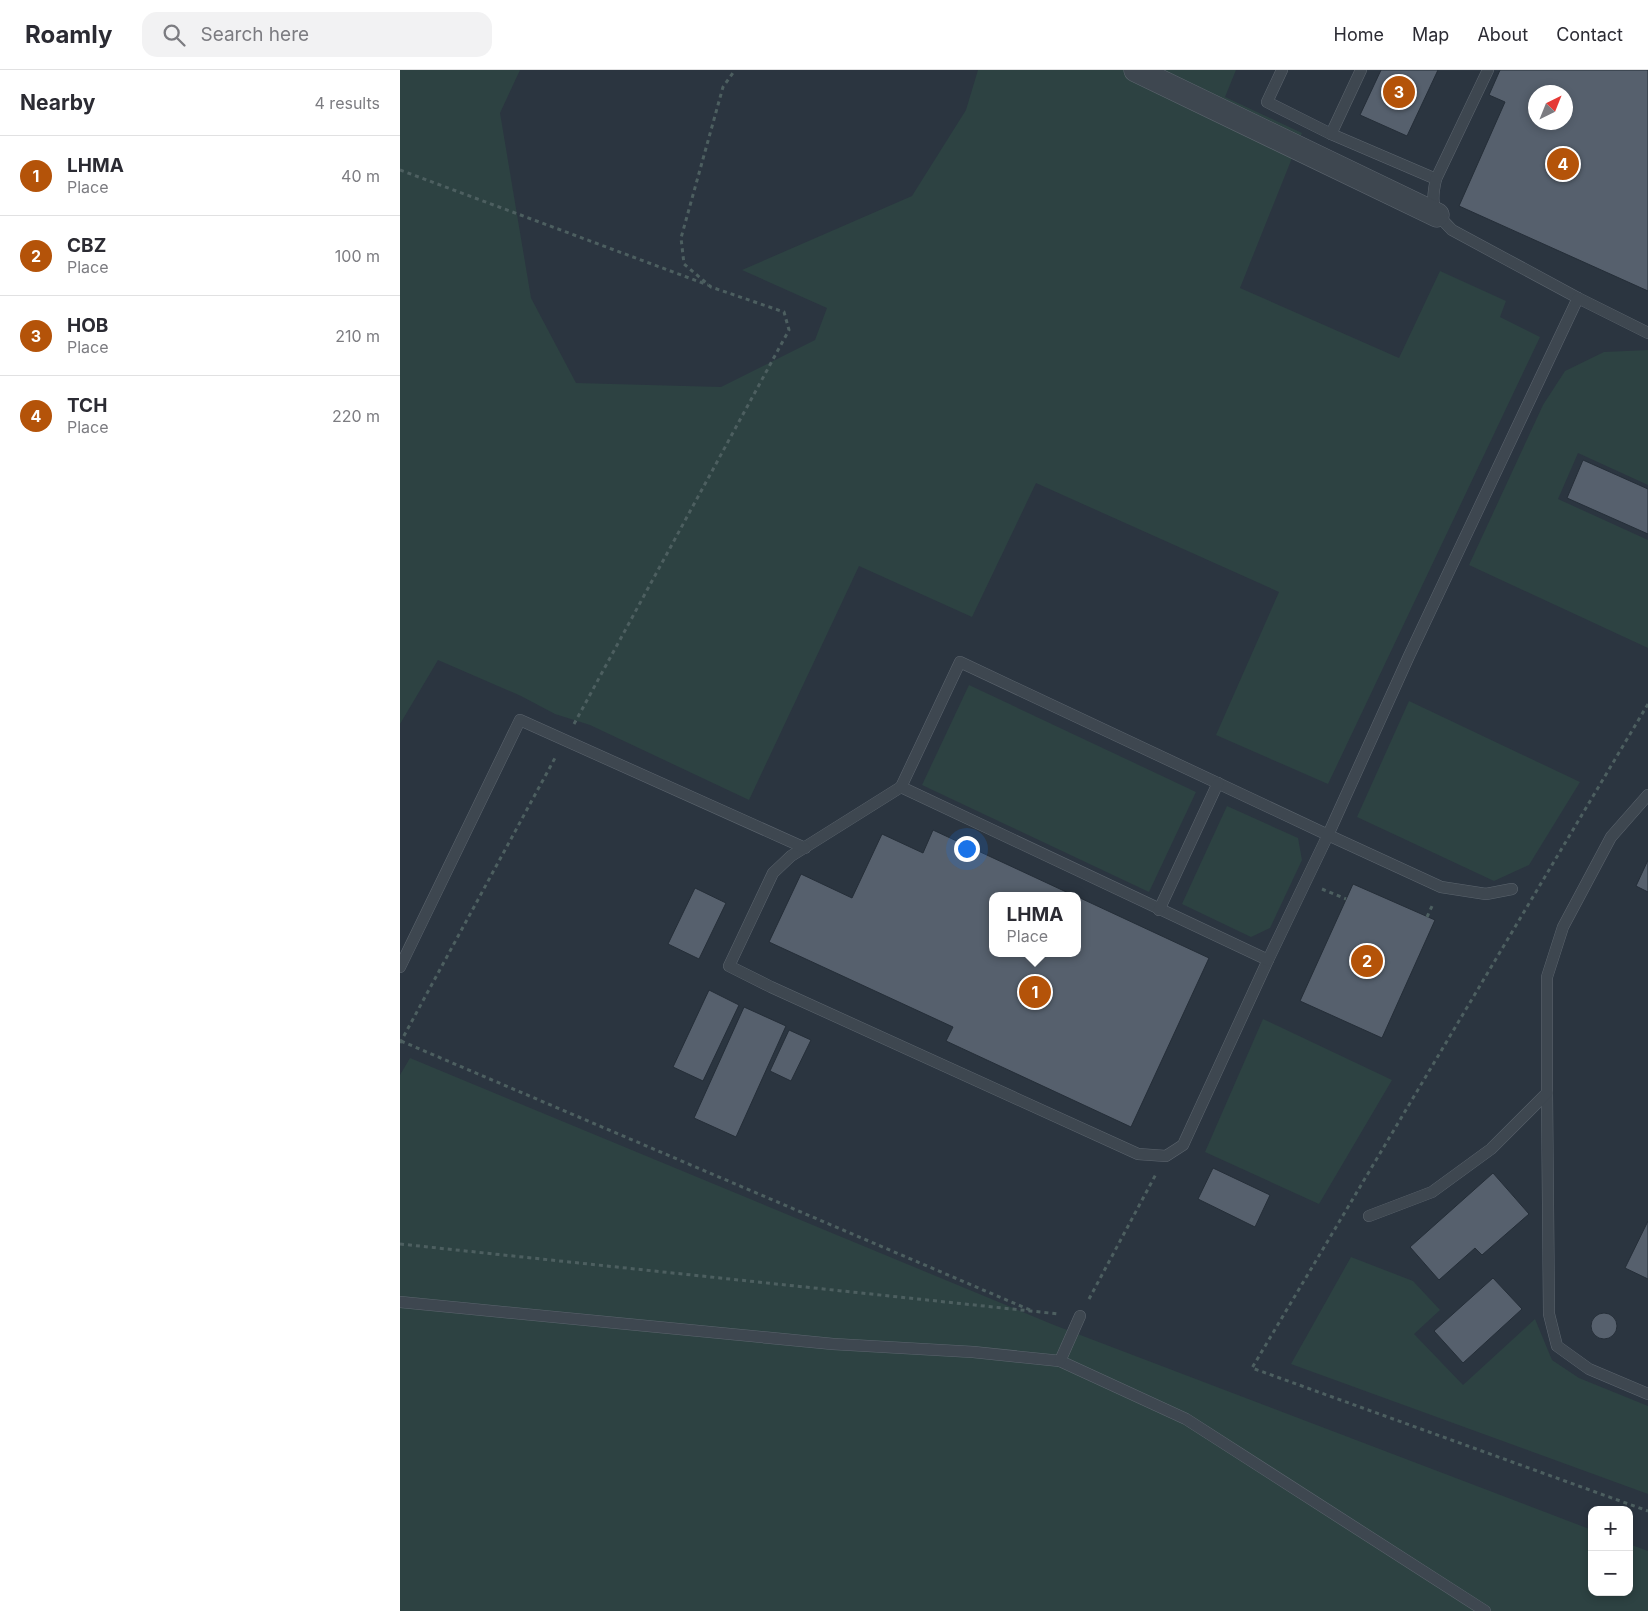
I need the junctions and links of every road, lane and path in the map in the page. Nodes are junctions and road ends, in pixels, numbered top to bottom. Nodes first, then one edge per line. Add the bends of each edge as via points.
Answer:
1 (735, 70) edge
2 (1136, 70) edge
3 (1282, 70) edge
4 (1361, 70) edge
5 (1488, 70) edge
6 (1331, 134) junction
7 (400, 170) edge
8 (1436, 179) junction
9 (1437, 215) junction
10 (711, 286) junction
11 (1578, 298) junction
12 (1648, 333) edge
13 (565, 740) junction
14 (1218, 783) junction
15 (901, 787) junction
16 (1648, 796) edge
17 (1328, 835) junction
18 (805, 848) junction
19 (1512, 889) dead end
20 (1159, 910) junction
21 (1268, 960) junction
22 (400, 966) edge
23 (400, 1042) edge
24 (1547, 1093) junction
25 (1166, 1156) junction
26 (1369, 1216) dead end
27 (400, 1244) edge
28 (400, 1302) edge
29 (1033, 1311) junction
30 (1080, 1316) junction
31 (1060, 1361) junction
32 (1648, 1394) edge
33 (1485, 1611) edge

1 - 10 path via 723,87 681,238 684,264
2 - 9 street
3 - 6 lane via 1267,102
4 - 6 lane
5 - 8 lane
6 - 8 lane
7 - 10 path
8 - 9 lane via 1432,196
9 - 11 lane via 1452,230
10 - 13 path via 784,312 789,330
11 - 12 lane
11 - 17 lane
13 - 18 lane
13 - 22 lane via 520,720
13 - 23 path
14 - 15 lane via 960,662
14 - 17 lane
14 - 20 lane
15 - 18 lane
15 - 20 lane
16 - 24 lane via 1611,837 1563,927 1547,977
17 - 19 lane via 1441,887 1486,894
17 - 21 lane
18 - 25 lane via 773,873 729,966 1138,1154
20 - 21 lane
21 - 25 lane via 1183,1145
23 - 29 path
24 - 26 lane via 1491,1149 1432,1192
24 - 32 lane via 1549,1314 1557,1346 1589,1369
25 - 30 path
27 - 29 path
28 - 31 lane via 833,1344
29 - 30 path
30 - 31 lane
31 - 33 lane via 1186,1419

